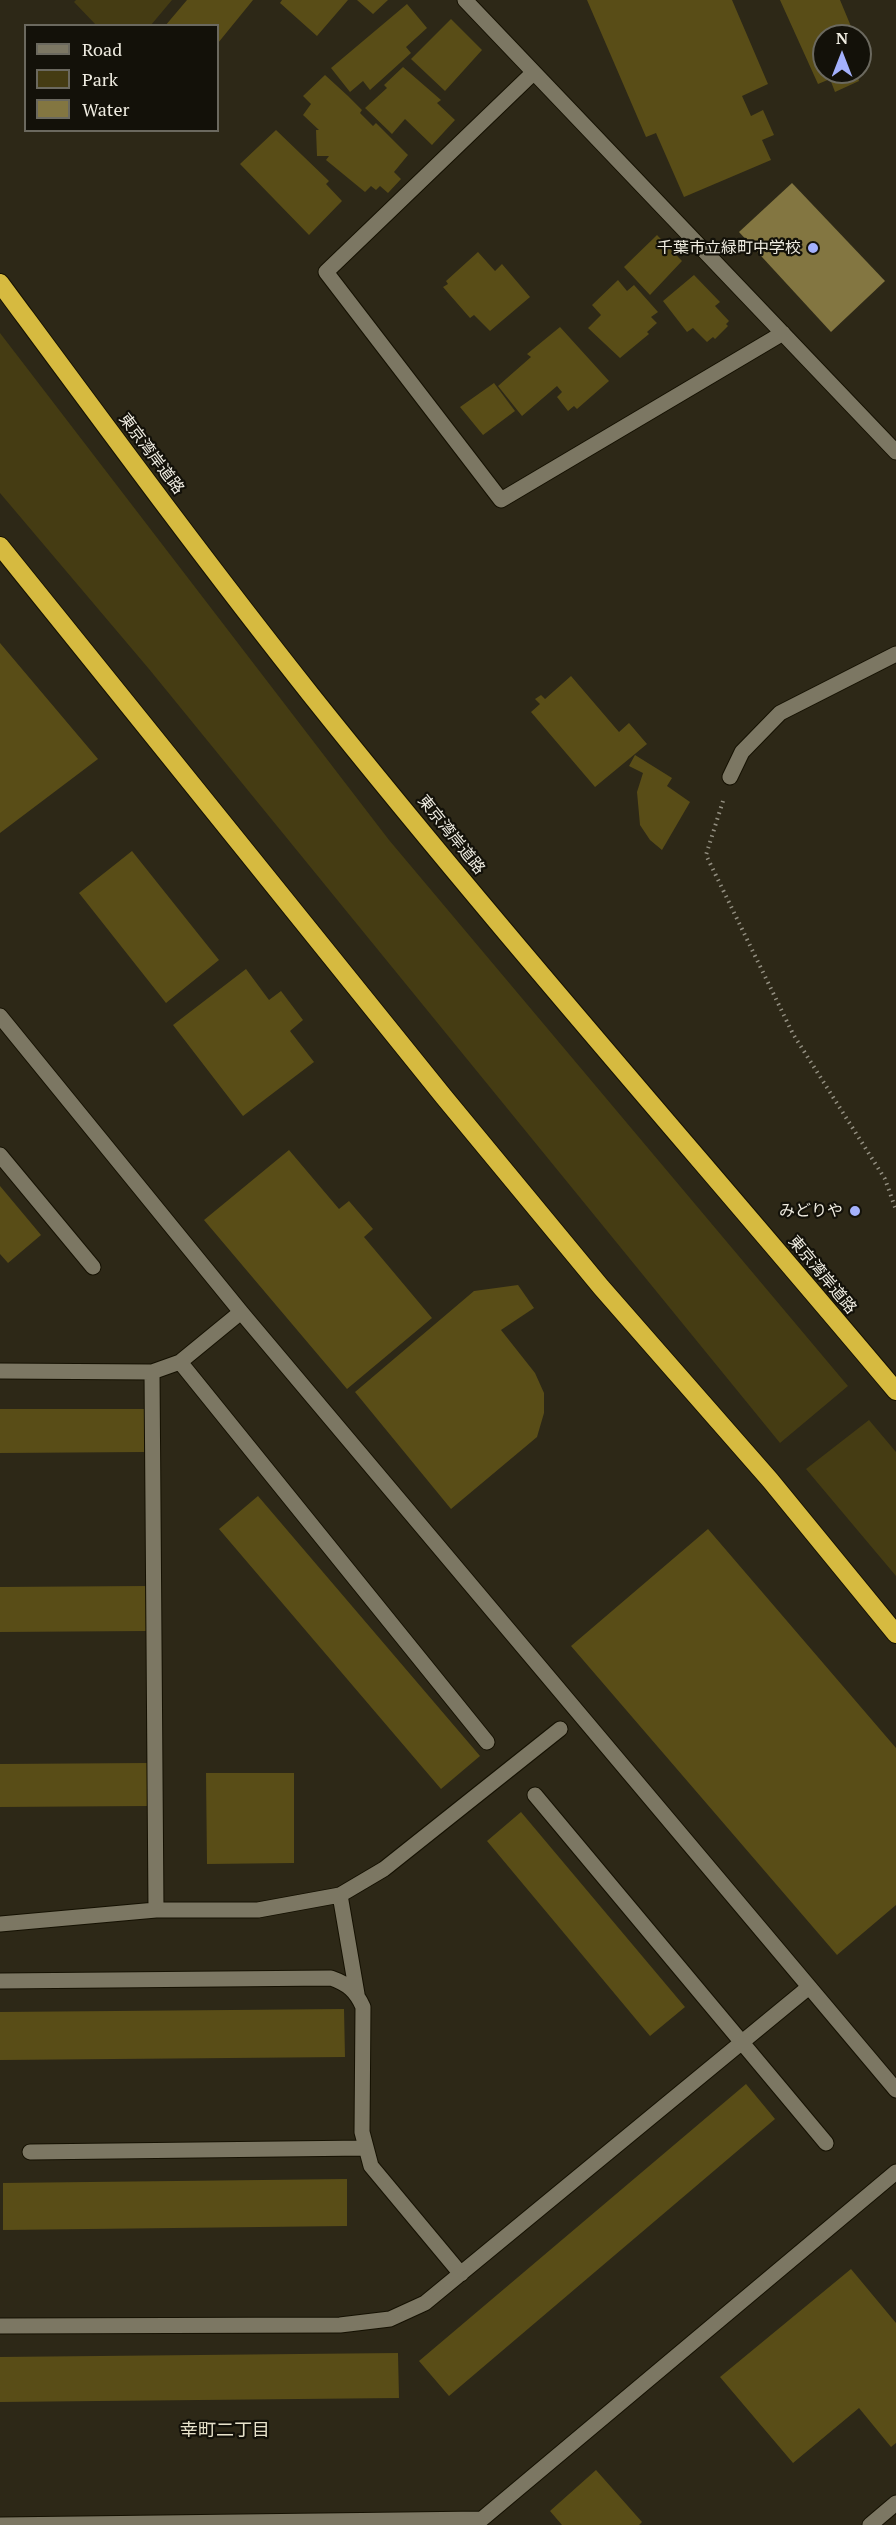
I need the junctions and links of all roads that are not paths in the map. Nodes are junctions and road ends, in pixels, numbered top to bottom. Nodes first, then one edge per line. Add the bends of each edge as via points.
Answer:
1 (465, 0) edge
2 (533, 73) junction
3 (0, 283) edge
4 (783, 333) junction
5 (896, 452) edge
6 (0, 546) edge
7 (896, 654) edge
8 (730, 777) road end
9 (0, 1016) edge
10 (0, 1155) edge
11 (93, 1267) dead end
12 (241, 1312) junction
13 (180, 1362) junction
14 (0, 1371) edge
15 (152, 1372) junction
16 (896, 1392) edge
17 (896, 1634) edge
18 (560, 1729) dead end
19 (487, 1742) dead end
20 (535, 1795) dead end
21 (340, 1895) junction
22 (156, 1910) junction
23 (0, 1924) edge
24 (0, 1981) edge
25 (809, 1987) junction
26 (357, 1994) junction
27 (741, 2043) junction
28 (896, 2090) edge
29 (826, 2143) dead end
30 (365, 2148) junction
31 (30, 2152) dead end
32 (896, 2172) edge
33 (461, 2274) junction
34 (0, 2326) edge
35 (896, 2503) edge
36 (485, 2522) edge
37 (0, 2525) edge
38 (870, 2525) edge

1 - 2 street
2 - 4 street
2 - 4 street via 326,272 501,500
3 - 16 highway, 東京湾岸道路 via 311,696 565,1005
4 - 5 street
6 - 17 highway via 444,1097
7 - 8 street via 780,713 742,752
9 - 12 street
10 - 11 street
12 - 13 street
12 - 25 street
13 - 15 street
13 - 19 street
14 - 15 street
15 - 22 street
18 - 21 street via 384,1869
20 - 27 street
21 - 22 street via 258,1910
21 - 26 street
22 - 23 street
24 - 26 street via 331,1978
25 - 27 street
25 - 28 street
26 - 30 street via 363,2007
27 - 29 street
27 - 33 street
30 - 31 street
30 - 33 street via 371,2166
32 - 36 street
33 - 34 street via 425,2303 390,2319 340,2325
35 - 38 street
36 - 37 street

